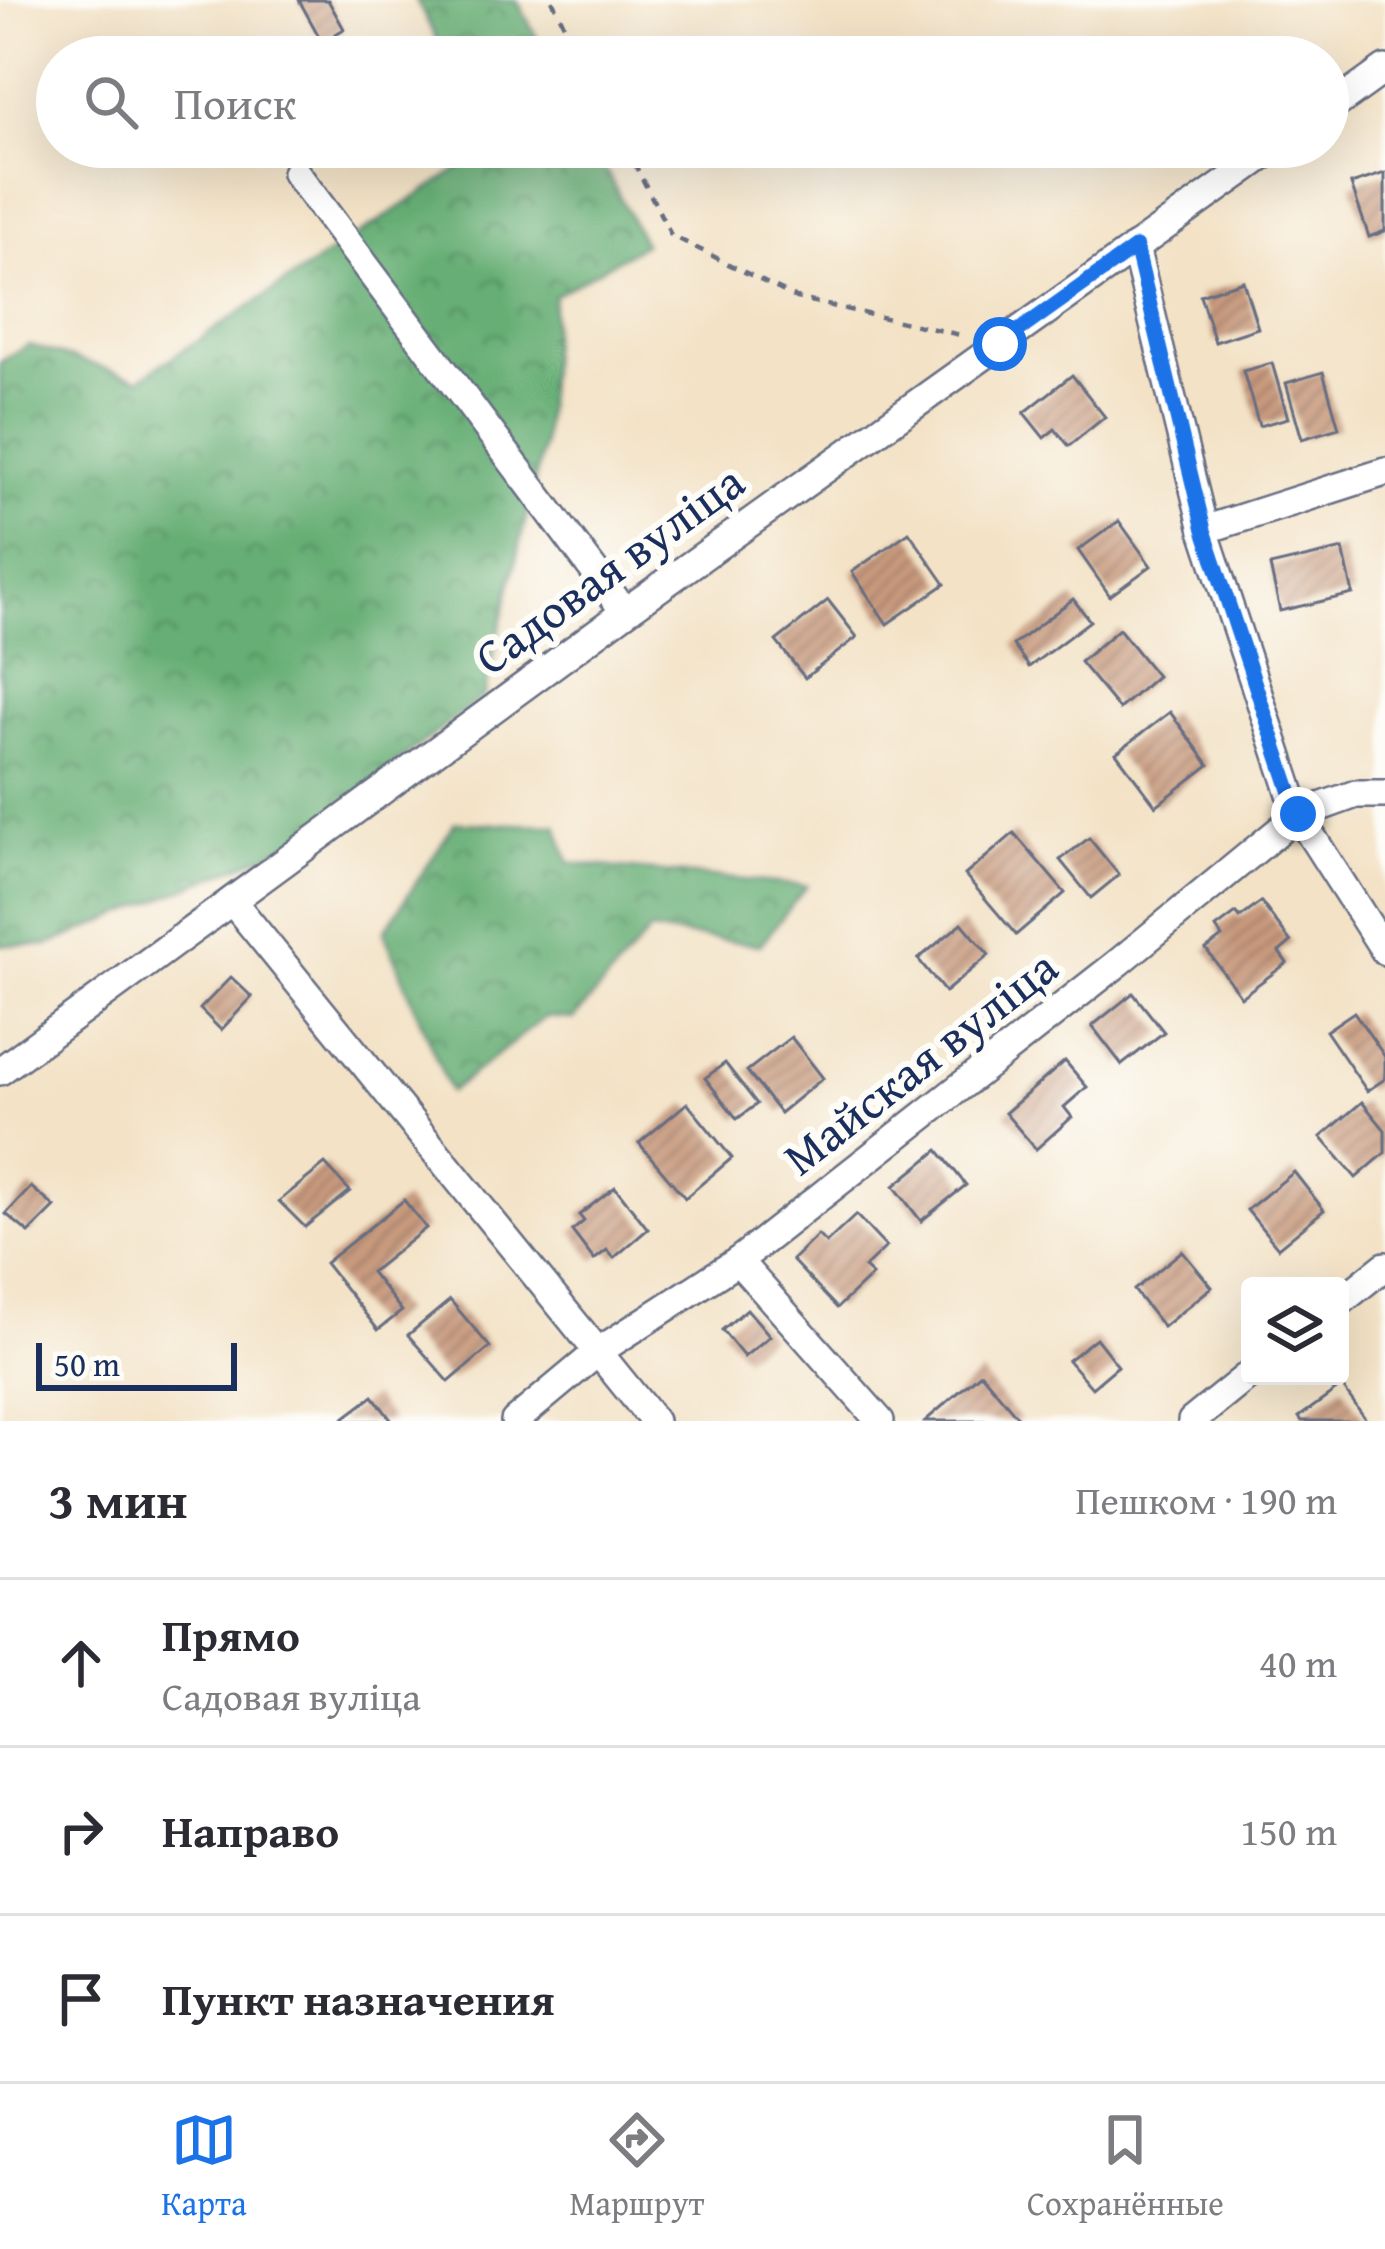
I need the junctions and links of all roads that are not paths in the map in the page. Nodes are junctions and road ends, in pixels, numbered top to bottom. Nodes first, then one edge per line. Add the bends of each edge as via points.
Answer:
1 (1385, 69) edge
2 (1349, 95) edge
3 (1247, 168) edge
4 (296, 173) dead end
5 (1136, 247) junction
6 (1385, 472) edge
7 (1204, 530) junction
8 (625, 612) junction
9 (1385, 794) edge
10 (1298, 814) junction
11 (232, 901) junction
12 (1385, 951) edge
13 (0, 1071) edge
14 (738, 1261) junction
15 (1385, 1266) edge
16 (1349, 1295) edge
17 (599, 1351) junction
18 (1241, 1381) edge
19 (515, 1421) edge
20 (654, 1421) edge
21 (880, 1421) edge
22 (1192, 1421) edge

1 - 2 street
3 - 5 street, Садовая вуліца
4 - 8 street
5 - 7 street
5 - 8 street, Садовая вуліца
6 - 7 street
7 - 10 street
8 - 11 street, Садовая вуліца
9 - 10 street, Майская вуліца via 1356,794
10 - 12 street
10 - 14 street, Майская вуліца
11 - 13 street, Садовая вуліца
11 - 17 street
14 - 17 street, Майская вуліца
14 - 21 street
15 - 16 street
17 - 19 street, Майская вуліца
17 - 20 street
18 - 22 street

